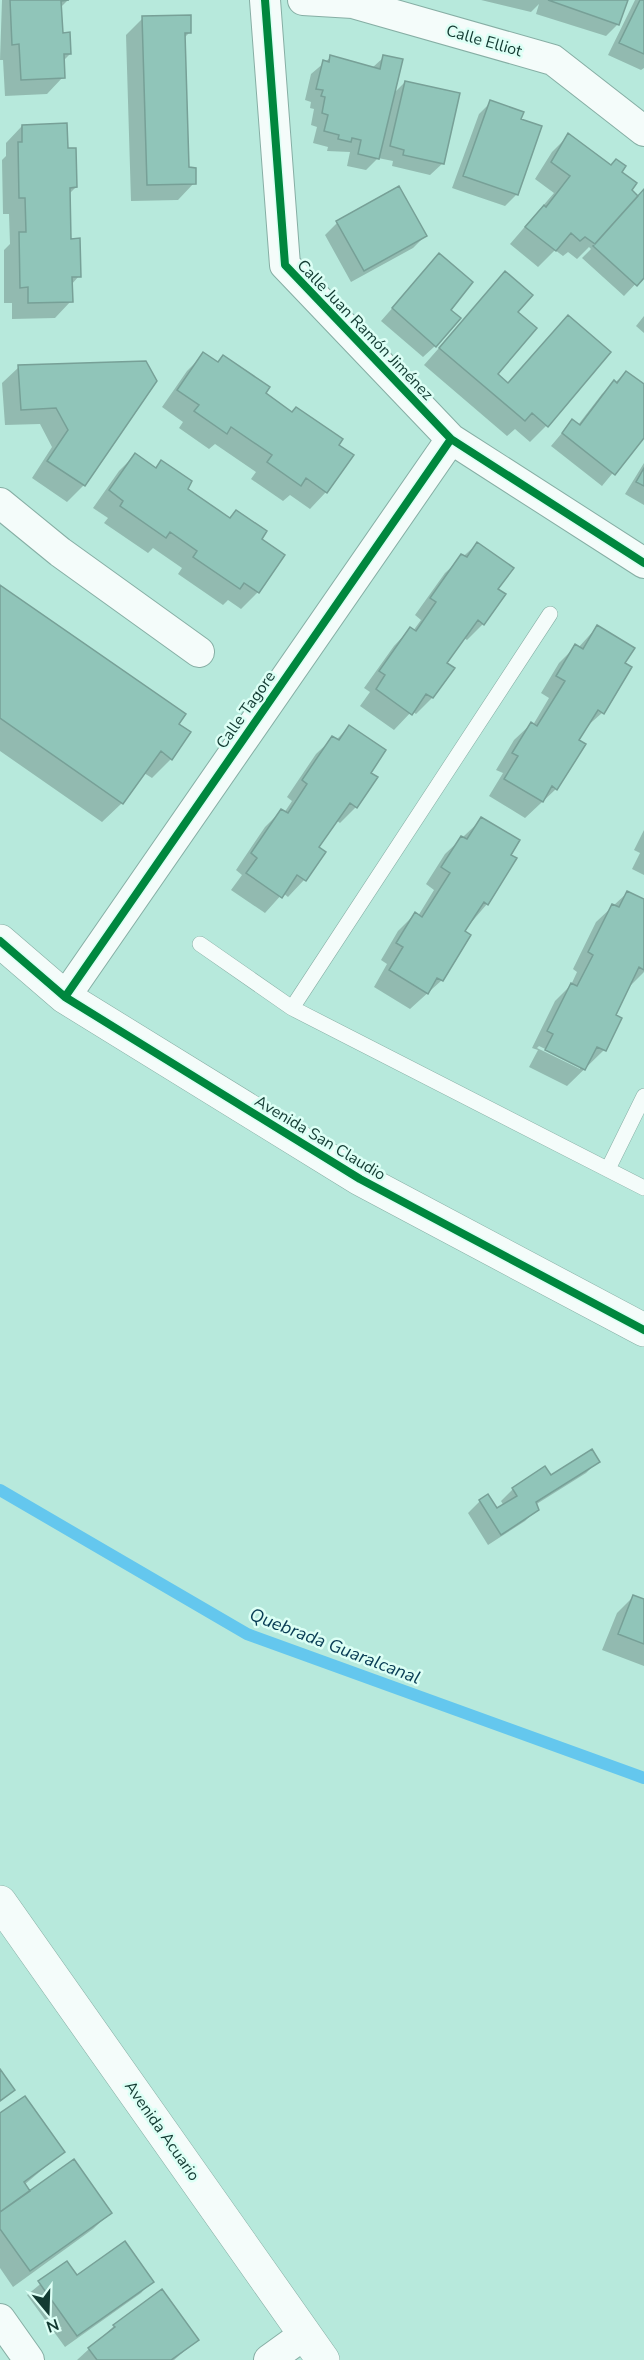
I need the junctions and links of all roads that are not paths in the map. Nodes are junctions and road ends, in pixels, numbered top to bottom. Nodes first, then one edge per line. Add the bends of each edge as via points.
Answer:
1 (265, 0) edge
2 (303, 0) edge
3 (644, 131) edge
4 (451, 439) junction
5 (0, 503) edge
6 (644, 563) edge
7 (550, 614) dead end
8 (199, 652) dead end
9 (0, 941) edge
10 (200, 944) dead end
11 (64, 996) junction
12 (292, 1008) junction
13 (644, 1096) edge
14 (608, 1169) junction
15 (644, 1188) edge
16 (644, 1330) edge
17 (0, 1902) edge
18 (0, 2319) edge
19 (314, 2347) edge
20 (29, 2360) edge
21 (269, 2360) edge

1 - 4 street, Calle Juan Ramón Jiménez via 285,265
2 - 3 street, Calle Elliot via 353,3 553,60
4 - 6 street, Calle Juan Ramón Jiménez
4 - 11 street, Calle Tagore
5 - 8 street via 60,552
7 - 12 lane
9 - 11 street, Avenida San Claudio
10 - 12 lane
11 - 16 street, Avenida San Claudio via 360,1179
12 - 14 lane
13 - 14 lane
14 - 15 lane
17 - 19 street, Avenida Acuario
18 - 20 street
19 - 21 street

